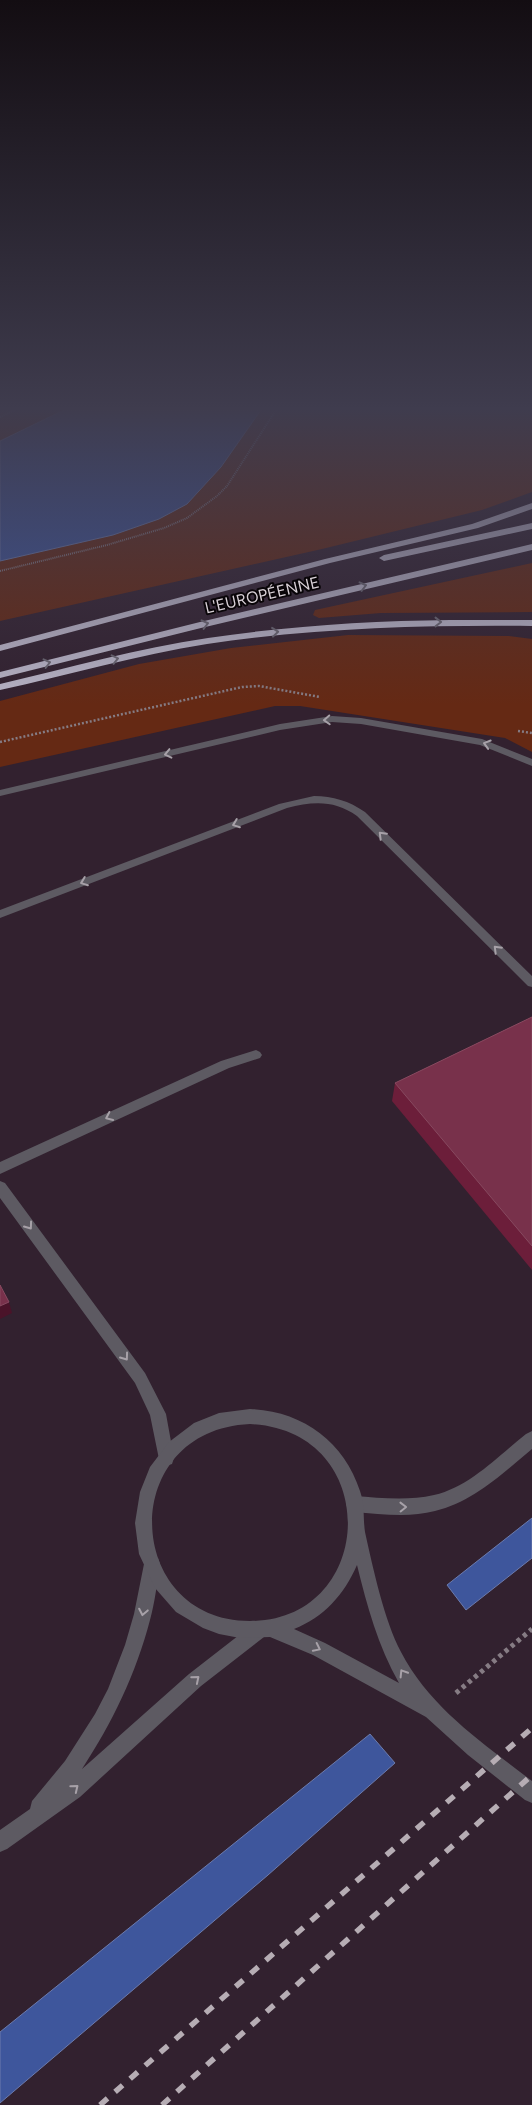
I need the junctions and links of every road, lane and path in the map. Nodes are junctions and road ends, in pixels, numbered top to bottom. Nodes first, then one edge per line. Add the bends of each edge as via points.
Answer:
1 (200, 508) edge
2 (526, 508) edge
3 (532, 526) edge
4 (532, 547) edge
5 (0, 571) edge
6 (532, 625) edge
7 (0, 648) edge
8 (0, 675) edge
9 (0, 687) edge
10 (532, 763) edge
11 (0, 793) edge
12 (0, 914) edge
13 (532, 983) edge
14 (256, 1055) dead end
15 (0, 1168) edge
16 (0, 1187) edge
17 (532, 1439) edge
18 (166, 1458) junction
19 (354, 1504) junction
20 (356, 1527) junction
21 (152, 1564) junction
22 (532, 1629) edge
23 (265, 1630) junction
24 (433, 1712) junction
25 (532, 1792) edge
26 (21, 1826) junction
27 (0, 1842) edge

1 - 5 path via 164,528 107,546
2 - 7 highway via 475,526 328,561
3 - 7 highway, L'EUROPÉENNE
8 -> 4 highway, L'EUROPÉENNE
9 -> 6 highway via 159,650 266,633 368,624 493,622
10 -> 11 street via 482,742 361,721 332,720 280,727
13 -> 12 street via 361,814 333,800 313,799 283,806
14 -> 15 street via 225,1064
16 -> 18 street via 140,1378 158,1414
19 -> 17 street via 398,1507 437,1503 476,1483
18 - 19 street via 199,1428 226,1418 254,1415 282,1420 308,1432 330,1451 346,1476
18 - 21 street via 152,1481 145,1508 144,1536
19 - 20 street
20 - 23 street via 350,1557 336,1585 315,1608 288,1623
24 -> 20 street via 393,1657
21 - 23 street via 166,1590 200,1619 228,1628
21 -> 26 street via 133,1648 104,1713 67,1773
22 - 24 path
23 -> 24 street via 319,1649
26 -> 23 street via 74,1790 195,1680
24 - 25 street
26 - 27 street

